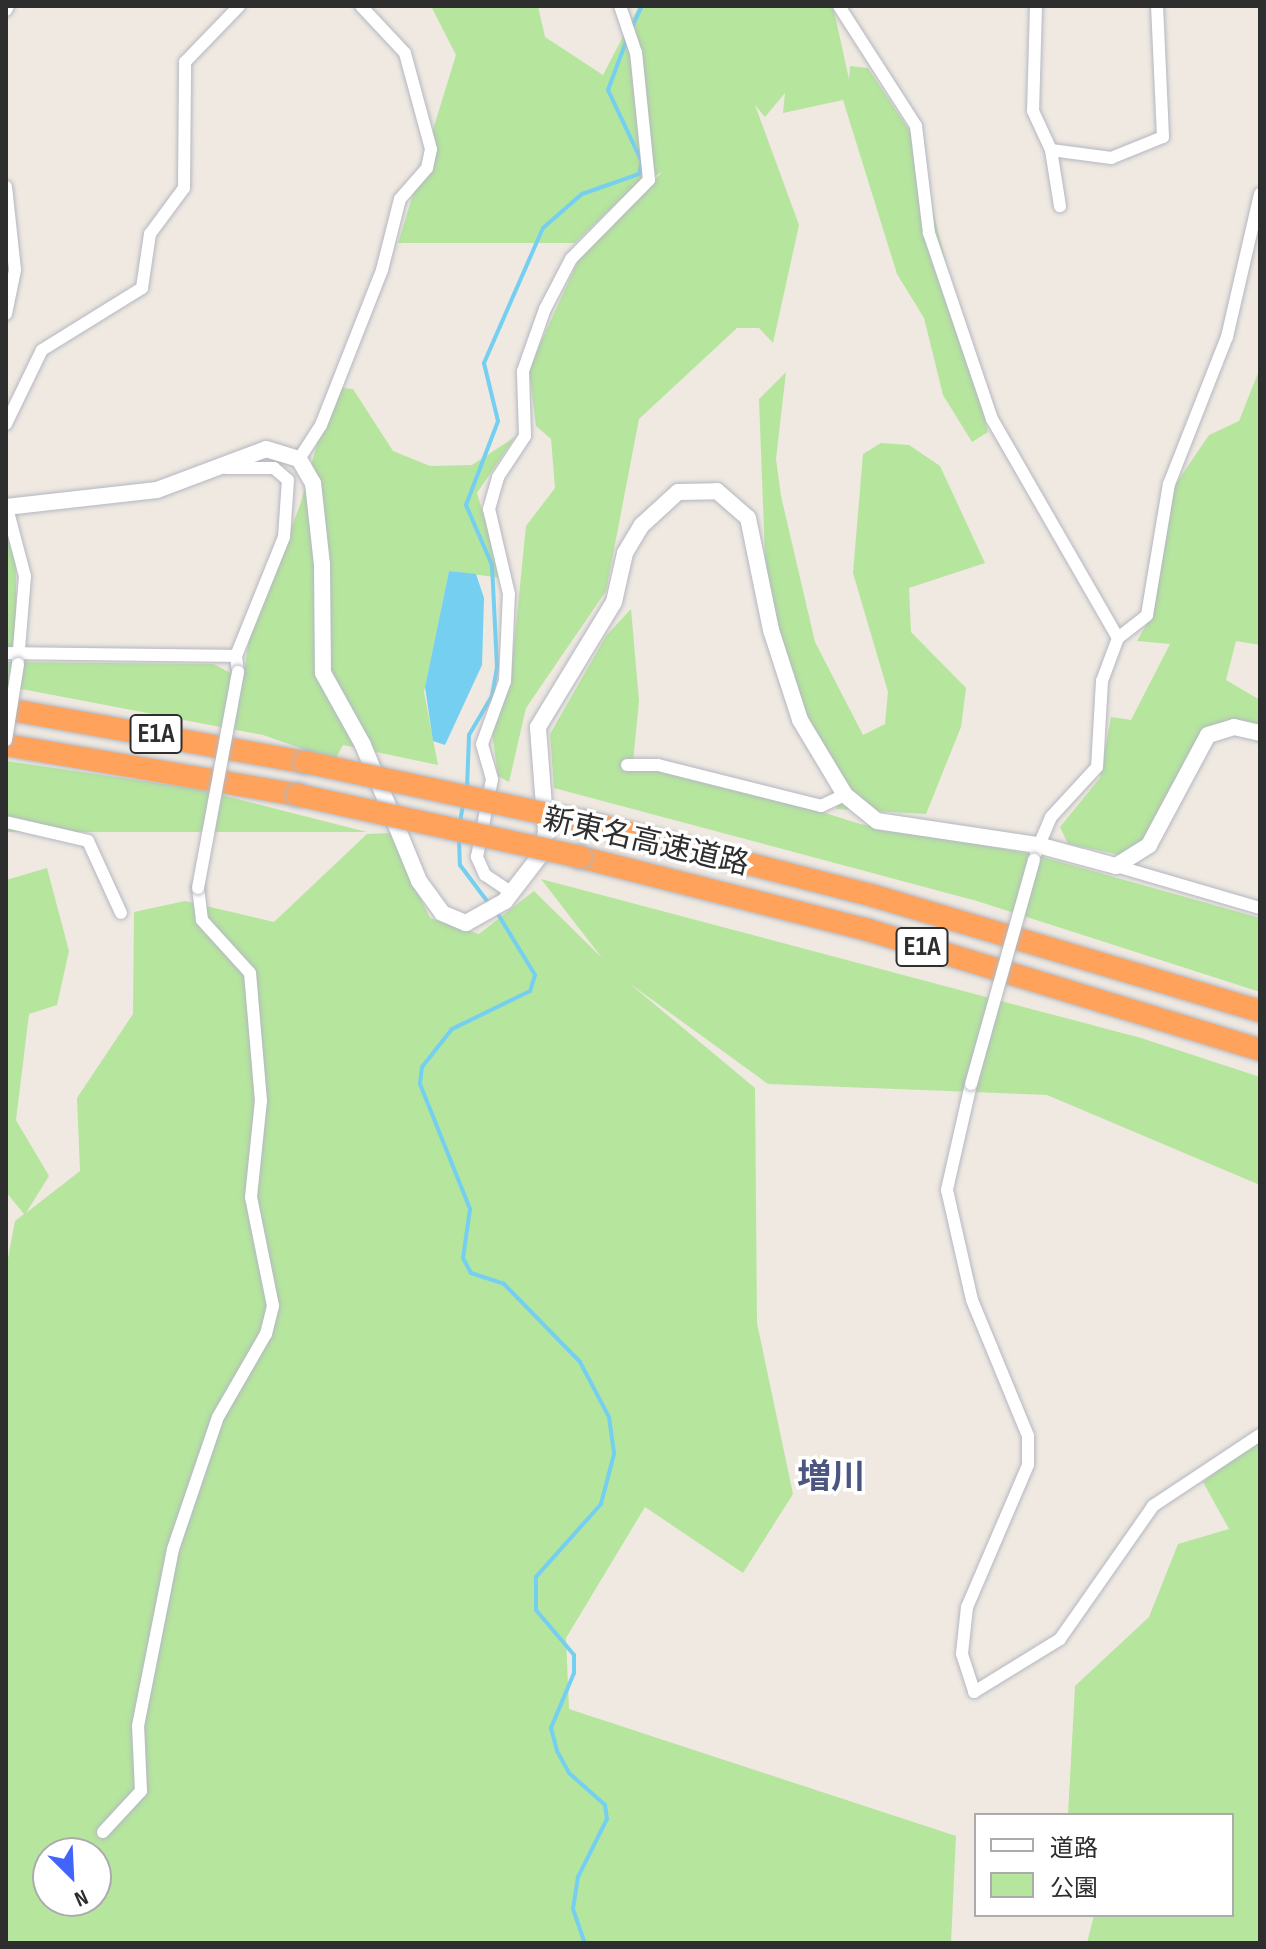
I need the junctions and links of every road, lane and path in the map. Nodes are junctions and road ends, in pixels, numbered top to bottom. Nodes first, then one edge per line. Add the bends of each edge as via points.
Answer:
1 (239, 6) edge
2 (361, 6) edge
3 (620, 6) edge
4 (839, 6) edge
5 (1036, 6) edge
6 (1157, 6) edge
7 (1051, 150) junction
8 (6, 187) edge
9 (1260, 194) edge
10 (1060, 206) dead end
11 (6, 314) edge
12 (6, 424) edge
13 (299, 459) junction
14 (210, 468) junction
15 (6, 508) edge
16 (1118, 638) junction
17 (236, 656) junction
18 (14, 657) edge
19 (6, 709) edge
20 (1260, 733) edge
21 (6, 742) edge
22 (627, 765) dead end
23 (845, 795) junction
24 (6, 822) edge
25 (1036, 852) junction
26 (1116, 866) junction
27 (512, 893) junction
28 (1260, 908) edge
29 (121, 913) dead end
30 (1260, 1011) edge
31 (1260, 1050) edge
32 (1260, 1435) edge
33 (103, 1832) dead end

1 - 12 street via 185,62 184,188 150,234 142,288 42,350
2 - 13 street via 405,53 431,149 427,168 400,199 382,270 321,425
3 - 27 street via 633,45 649,180 571,259 545,309 523,371 525,436 498,477 489,509 509,594 505,681 482,744 492,779 477,857 485,875
4 - 16 street via 916,126 929,233 992,419
5 - 7 street via 1033,111
6 - 7 street via 1163,137 1111,158
7 - 10 street
8 - 11 street via 15,270
9 - 16 street via 1227,337 1169,484 1147,615
13 - 14 street via 266,449
13 - 27 street via 313,483 322,564 323,673 363,745 419,881 442,913 466,923 486,918
14 - 15 street via 157,490
14 - 17 street via 274,468 288,480 284,537
15 - 18 street via 25,576
16 - 25 street via 1102,681 1097,767 1051,817
17 - 18 street
17 - 33 street, bridge via 238,672 198,888 202,920 250,973 261,1101 251,1197 273,1306 266,1334 218,1417 173,1549 138,1726 141,1791
18 - 21 street, bridge
19 - 30 highway, 新東名高速道路 / E1A, bridge via 305,762 586,822 874,896
20 - 26 street via 1234,727 1208,735 1149,845
21 - 31 highway, 新東名高速道路 / E1A, bridge via 298,795 580,857 868,930
22 - 23 street via 658,765 821,806
23 - 25 street via 877,821
23 - 27 street via 784,683 748,518 717,491 678,492 642,525 625,553 614,602 538,727 546,832 539,857
24 - 29 street via 88,841
25 - 26 street
25 - 32 street, bridge via 947,1190 972,1300 1028,1436 1028,1465 967,1607 962,1654 974,1692 1060,1639 1153,1506
26 - 28 street

